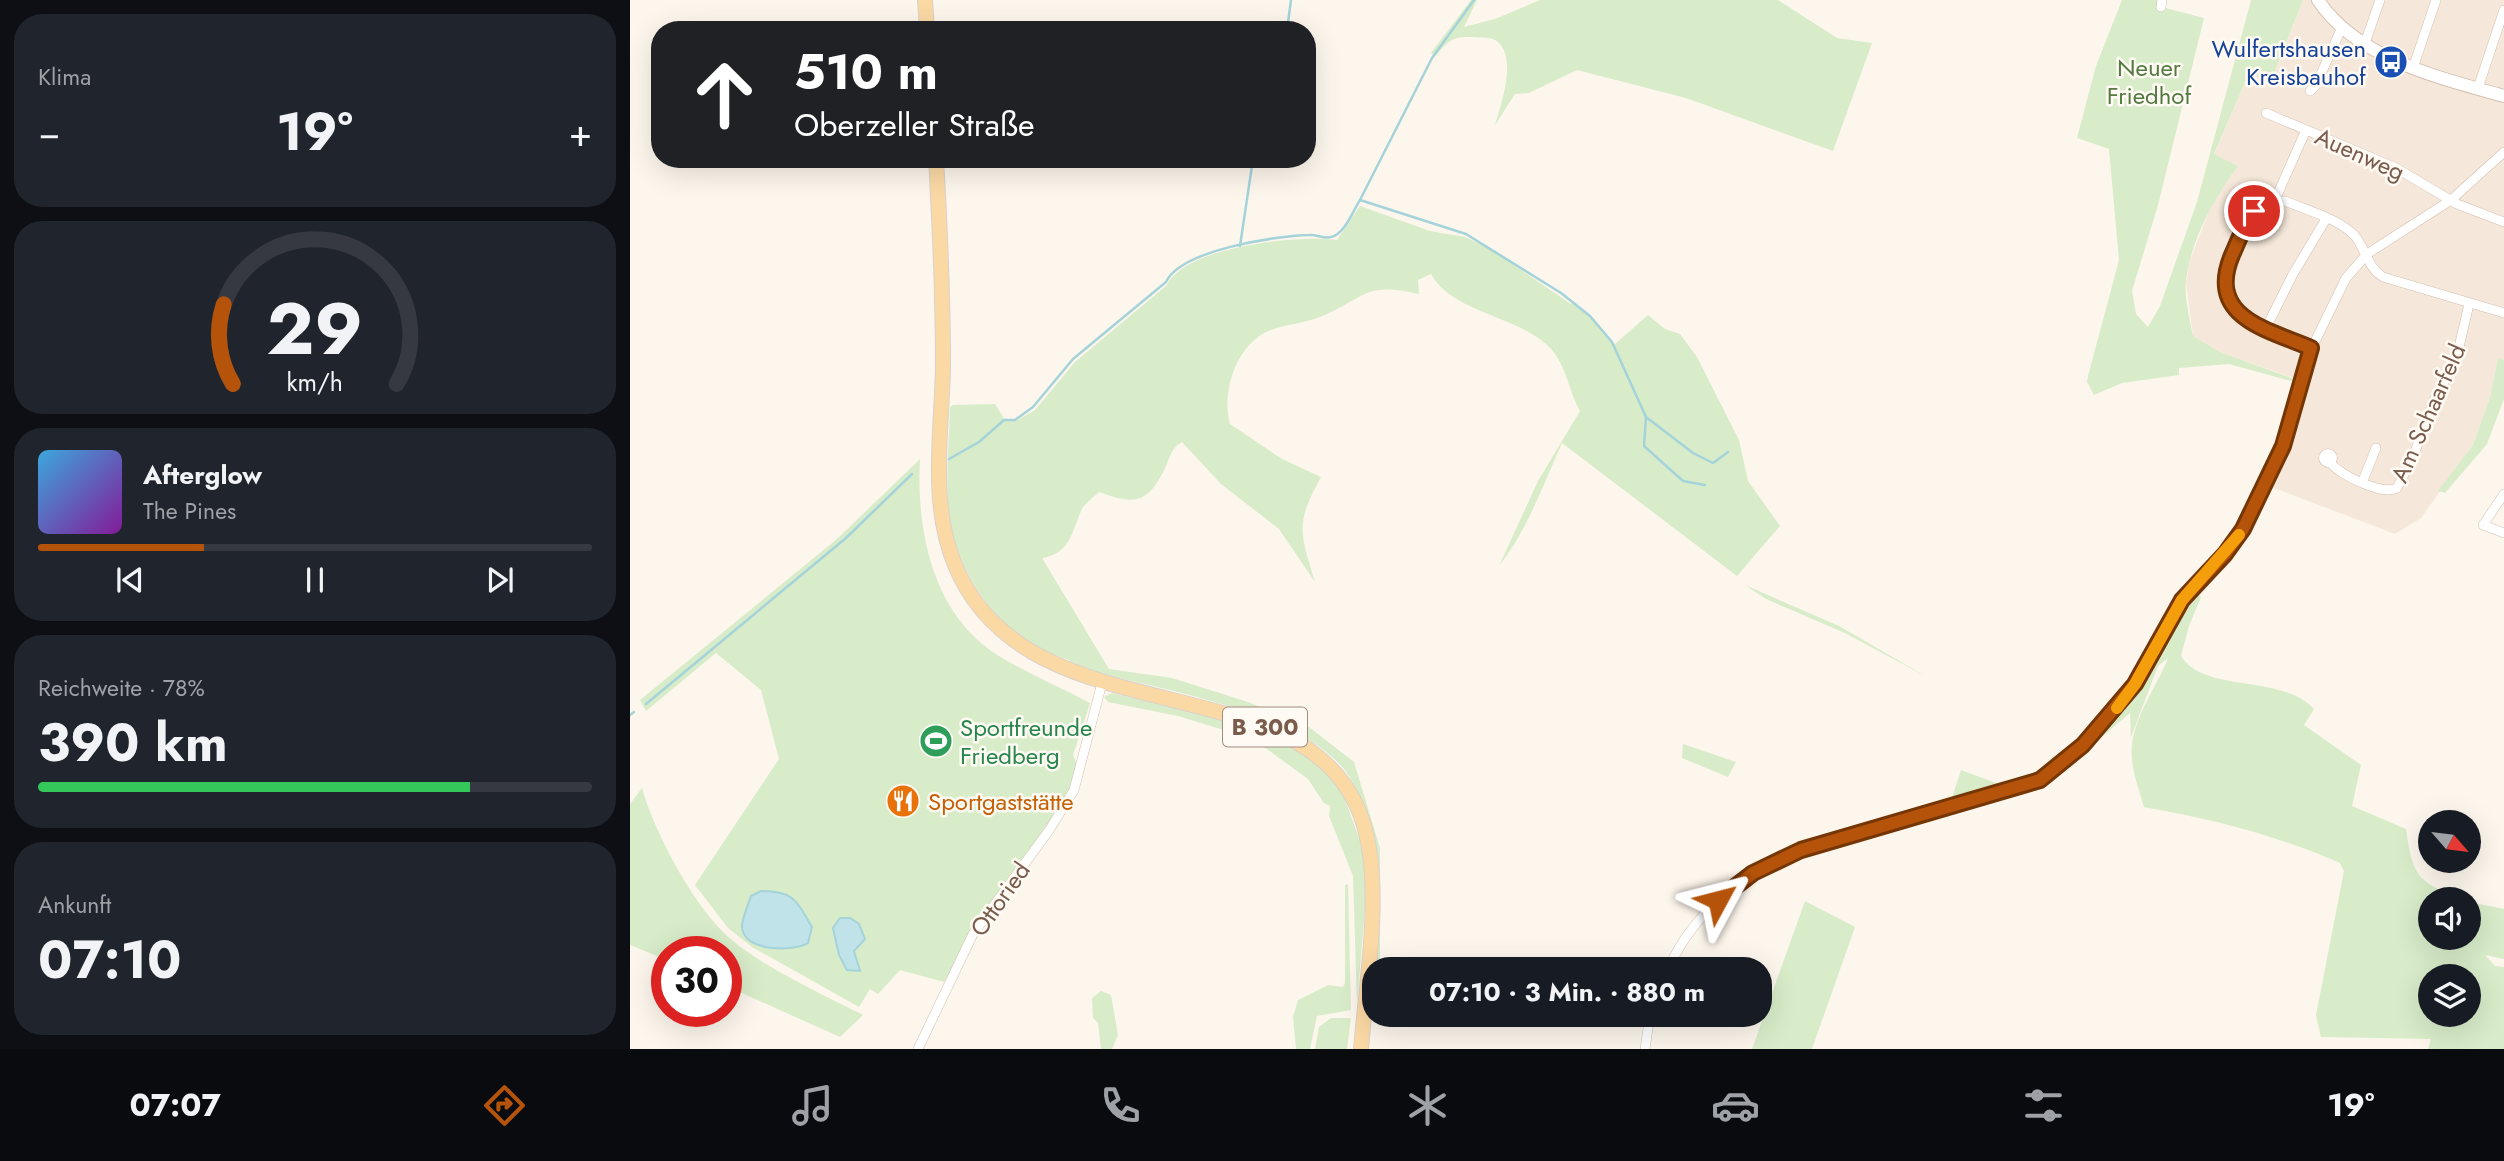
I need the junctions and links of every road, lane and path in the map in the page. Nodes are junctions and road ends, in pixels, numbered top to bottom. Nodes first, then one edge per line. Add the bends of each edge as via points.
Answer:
1 (925, 0) edge
2 (2318, 0) edge
3 (2380, 0) edge
4 (2436, 0) edge
5 (2504, 10) edge
6 (927, 21) edge
7 (2342, 27) junction
8 (2365, 43) junction
9 (2413, 68) junction
10 (2478, 89) junction
11 (2310, 91) dead end
12 (2504, 96) edge
13 (2266, 113) dead end
14 (2306, 130) junction
15 (2504, 152) edge
16 (937, 168) edge
17 (2275, 200) junction
18 (2451, 200) junction
19 (2326, 219) junction
20 (2504, 222) edge
21 (2367, 254) junction
22 (2469, 304) junction
23 (2504, 313) edge
24 (2266, 328) junction
25 (2311, 348) junction
26 (2376, 448) dead end
27 (2330, 462) dead end
28 (2362, 483) junction
29 (2504, 494) edge
30 (2504, 533) edge
31 (1102, 683) junction
32 (1676, 957) edge
33 (1648, 1027) edge
34 (918, 1049) edge
35 (1362, 1049) edge
36 (1645, 1049) edge

1 - 6 main road
2 - 7 main road
3 - 8 street
4 - 9 street
5 - 10 street
7 - 8 main road
7 - 11 street
8 - 9 main road
9 - 10 main road
10 - 12 main road
13 - 14 street, Auenweg
14 - 17 street
14 - 18 street, Auenweg via 2396,168
15 - 18 street
16 - 31 main road, B 300 via 943,284 940,474 943,519 954,564 972,598 1011,640 1047,662
17 - 19 street
17 - 24 street via 2248,219 2224,274 2232,307
18 - 20 street, Auenweg
18 - 21 street
19 - 21 street via 2350,231
19 - 24 street
21 - 22 street via 2370,265 2383,277
21 - 25 street via 2346,278
22 - 23 street
22 - 28 street, Am Schaarfeld via 2456,360 2434,400 2402,480 2393,491
24 - 25 street
25 - 32 street via 2276,465 2243,529 2182,600 2117,708 2061,765 2040,780 1778,860 1718,900 1699,919
26 - 28 street, Am Schaarfeld
27 - 28 street, Am Schaarfeld
29 - 30 street via 2483,525
31 - 34 street, Ottoried via 1066,806 973,934
31 - 35 main road, B 300 via 1204,708 1286,735 1312,751 1348,789 1364,828 1372,885
33 - 36 street

